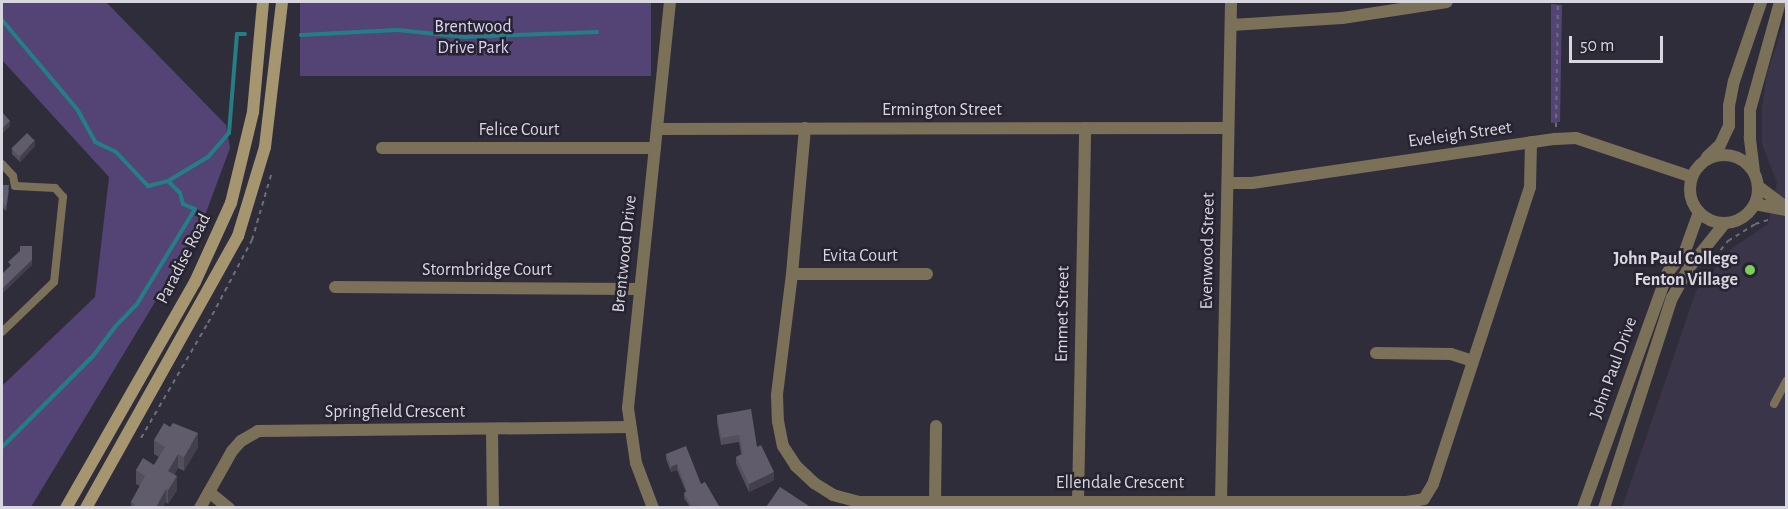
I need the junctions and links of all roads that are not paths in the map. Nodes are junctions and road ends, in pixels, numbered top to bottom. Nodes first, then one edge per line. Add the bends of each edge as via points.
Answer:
1 (263, 2) edge
2 (282, 2) edge
3 (670, 2) edge
4 (1231, 2) edge
5 (1447, 2) edge
6 (1761, 2) edge
7 (1780, 2) edge
8 (1231, 25) junction
9 (805, 128) junction
10 (1085, 128) junction
11 (1227, 128) junction
12 (657, 129) junction
13 (1532, 142) junction
14 (382, 148) dead end
15 (655, 148) junction
16 (2, 164) edge
17 (1700, 164) junction
18 (1755, 172) junction
19 (1692, 177) junction
20 (1228, 183) junction
21 (1759, 187) junction
22 (1755, 204) junction
23 (1786, 208) edge
24 (1699, 212) junction
25 (1725, 223) junction
26 (792, 274) junction
27 (927, 274) dead end
28 (335, 287) dead end
29 (639, 289) junction
30 (2, 332) edge
31 (1376, 353) dead end
32 (1472, 361) junction
33 (1786, 381) edge
34 (1774, 404) dead end
35 (936, 426) dead end
36 (629, 428) junction
37 (492, 430) junction
38 (209, 492) junction
39 (935, 501) junction
40 (1078, 501) junction
41 (1221, 502) junction
42 (1287, 504) edge
43 (66, 507) edge
44 (86, 507) edge
45 (200, 507) edge
46 (229, 507) edge
47 (494, 507) edge
48 (653, 507) edge
49 (1583, 507) edge
50 (1604, 507) edge

1 - 43 main road, Paradise Road via 253,112 231,203 195,282
2 - 44 main road, Paradise Road via 265,147 238,236
3 - 12 street, Brentwood Drive
4 - 8 street, Evenwood Street
5 - 8 street via 1324,20
6 - 17 street via 1734,81 1729,126 1720,145
7 - 18 street via 1750,110
8 - 11 street, Evenwood Street
9 - 10 street, Ermington Street
9 - 12 street, Ermington Street
9 - 26 street, Ellendale Crescent
10 - 11 street, Ermington Street
10 - 40 street, Emmet Street
11 - 20 street, Evenwood Street
12 - 15 street, Brentwood Drive
13 - 19 street, Eveleigh Street via 1576,138
13 - 20 street, Eveleigh Street via 1252,183
13 - 32 street, Ellendale Crescent via 1530,187
14 - 15 street, Felice Court
15 - 29 street, Brentwood Drive
16 - 30 lane via 13,176 15,186 55,188 63,197 54,282
17 - 18 street via 1708,158 1729,154
17 - 19 street
18 - 21 street
19 - 24 street via 1690,195
20 - 41 street, Evenwood Street
21 - 22 street
21 - 23 street
22 - 23 street
22 - 25 street via 1743,217
24 - 25 street
24 - 49 street, John Paul Drive via 1685,250 1668,272
25 - 50 street, John Paul Drive via 1688,269 1672,298
26 - 27 street, Evita Court
26 - 39 street, Ellendale Crescent via 777,395 783,446 796,466 833,495 860,501
28 - 29 street, Stormbridge Court
29 - 36 street, Brentwood Drive
31 - 32 street via 1451,354
32 - 42 street, Ellendale Crescent via 1433,484 1424,499
33 - 34 lane
35 - 39 street
36 - 37 street, Springfield Crescent
36 - 48 street, Brentwood Drive via 636,463
37 - 38 street, Springfield Crescent via 258,431 232,452
37 - 47 street
38 - 45 street, Springfield Crescent
38 - 46 street
39 - 40 street, Ellendale Crescent
40 - 41 street, Ellendale Crescent
41 - 42 street, Ellendale Crescent

